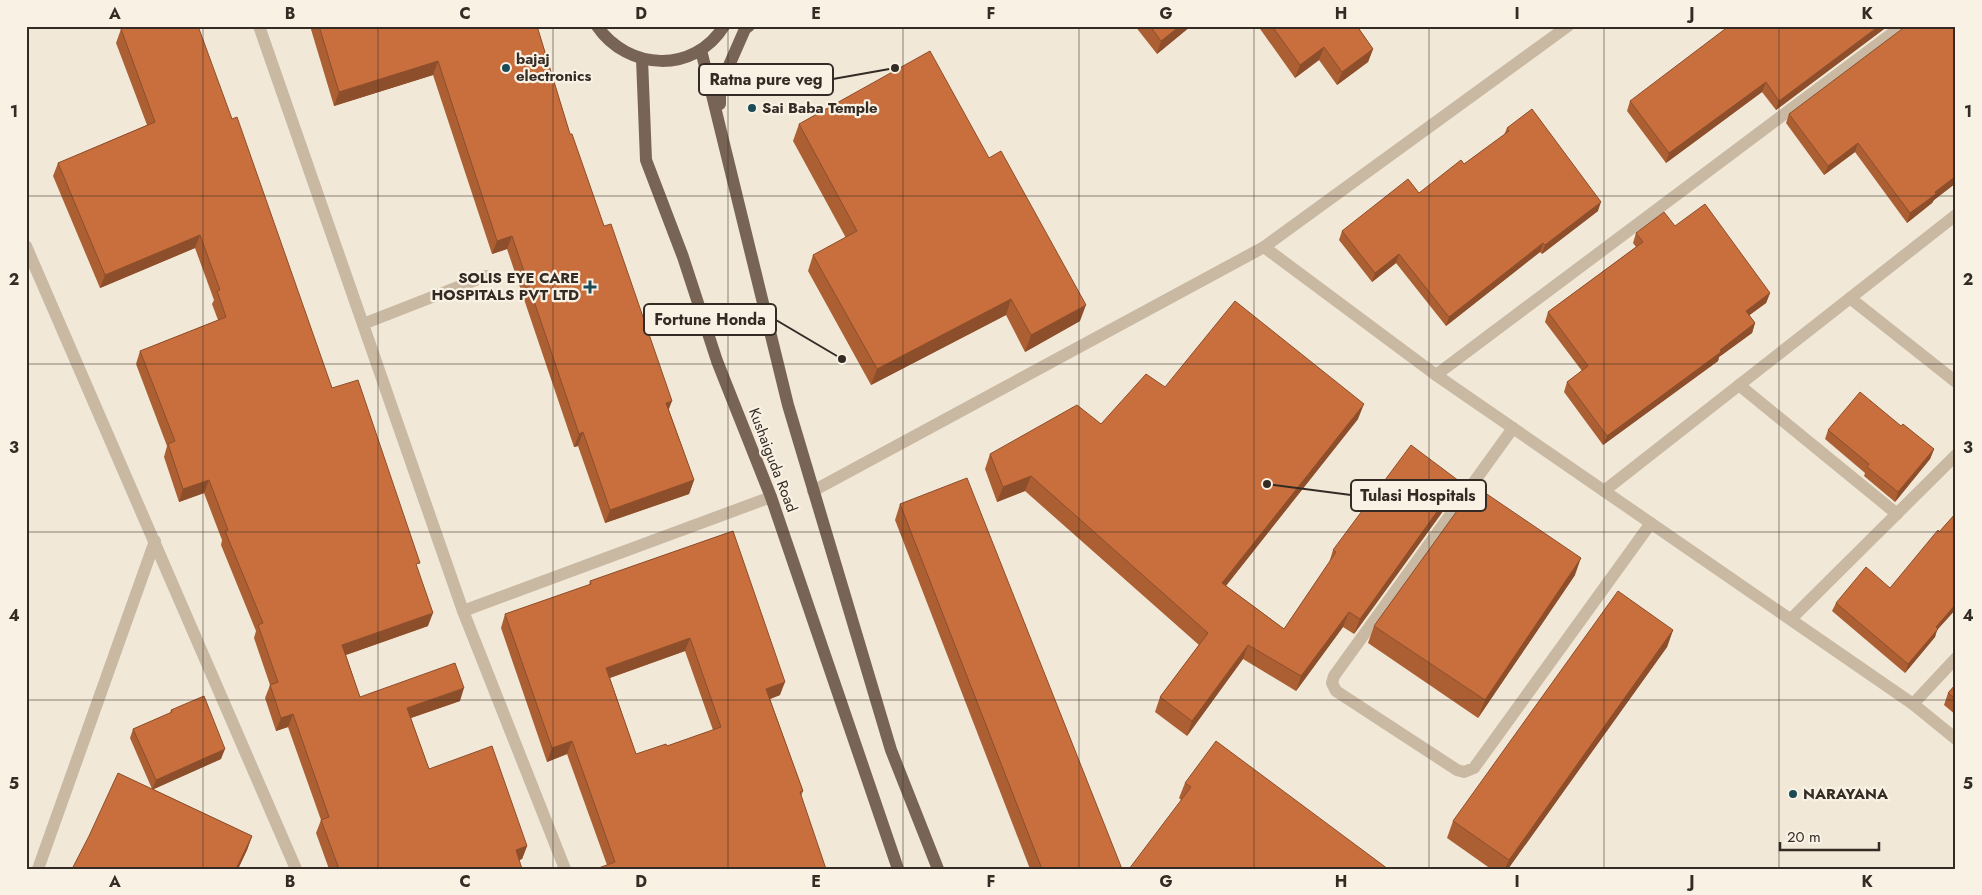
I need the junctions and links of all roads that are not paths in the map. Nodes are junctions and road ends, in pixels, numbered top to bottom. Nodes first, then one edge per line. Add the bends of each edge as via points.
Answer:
1 (259, 26) edge
2 (597, 26) edge
3 (724, 26) edge
4 (749, 26) edge
5 (1568, 26) edge
6 (1902, 26) edge
7 (702, 50) junction
8 (642, 59) junction
9 (720, 125) junction
10 (1956, 215) edge
11 (26, 246) edge
12 (1264, 247) junction
13 (486, 276) dead end
14 (1850, 298) junction
15 (363, 324) junction
16 (1436, 375) junction
17 (1956, 382) edge
18 (1739, 385) junction
19 (1513, 428) junction
20 (1956, 455) edge
21 (813, 491) junction
22 (1604, 491) junction
23 (771, 497) junction
24 (1897, 514) junction
25 (1651, 523) junction
26 (155, 541) junction
27 (463, 611) junction
28 (1791, 619) junction
29 (1956, 658) edge
30 (1913, 704) junction
31 (1956, 739) edge
32 (290, 856) junction
33 (38, 869) edge
34 (284, 869) edge
35 (296, 869) edge
36 (565, 869) edge
37 (898, 869) edge
38 (938, 869) edge

1 - 15 street
2 - 8 main road via 622,51
3 - 7 main road
4 - 9 main road via 720,86
5 - 12 street
6 - 16 street
7 - 8 main road via 682,58
7 - 9 main road, Kushaiguda Road
8 - 23 main road, Kushaiguda Road via 646,160
9 - 21 main road, Kushaiguda Road via 788,405
10 - 14 street
11 - 26 street
12 - 16 street
12 - 21 street
13 - 15 street
14 - 17 street
14 - 18 street
15 - 27 street
16 - 19 street
18 - 22 street
18 - 24 street
19 - 22 street
19 - 25 street via 1334,676 1332,683 1336,691 1457,770 1464,772 1474,768
20 - 24 street
21 - 38 main road, Kushaiguda Road via 891,750
22 - 25 street
23 - 27 street
23 - 37 main road, Kushaiguda Road
24 - 28 street
25 - 28 street
26 - 32 street
26 - 33 street
27 - 36 street
28 - 30 street
29 - 30 street
30 - 31 street
32 - 34 street
32 - 35 street

